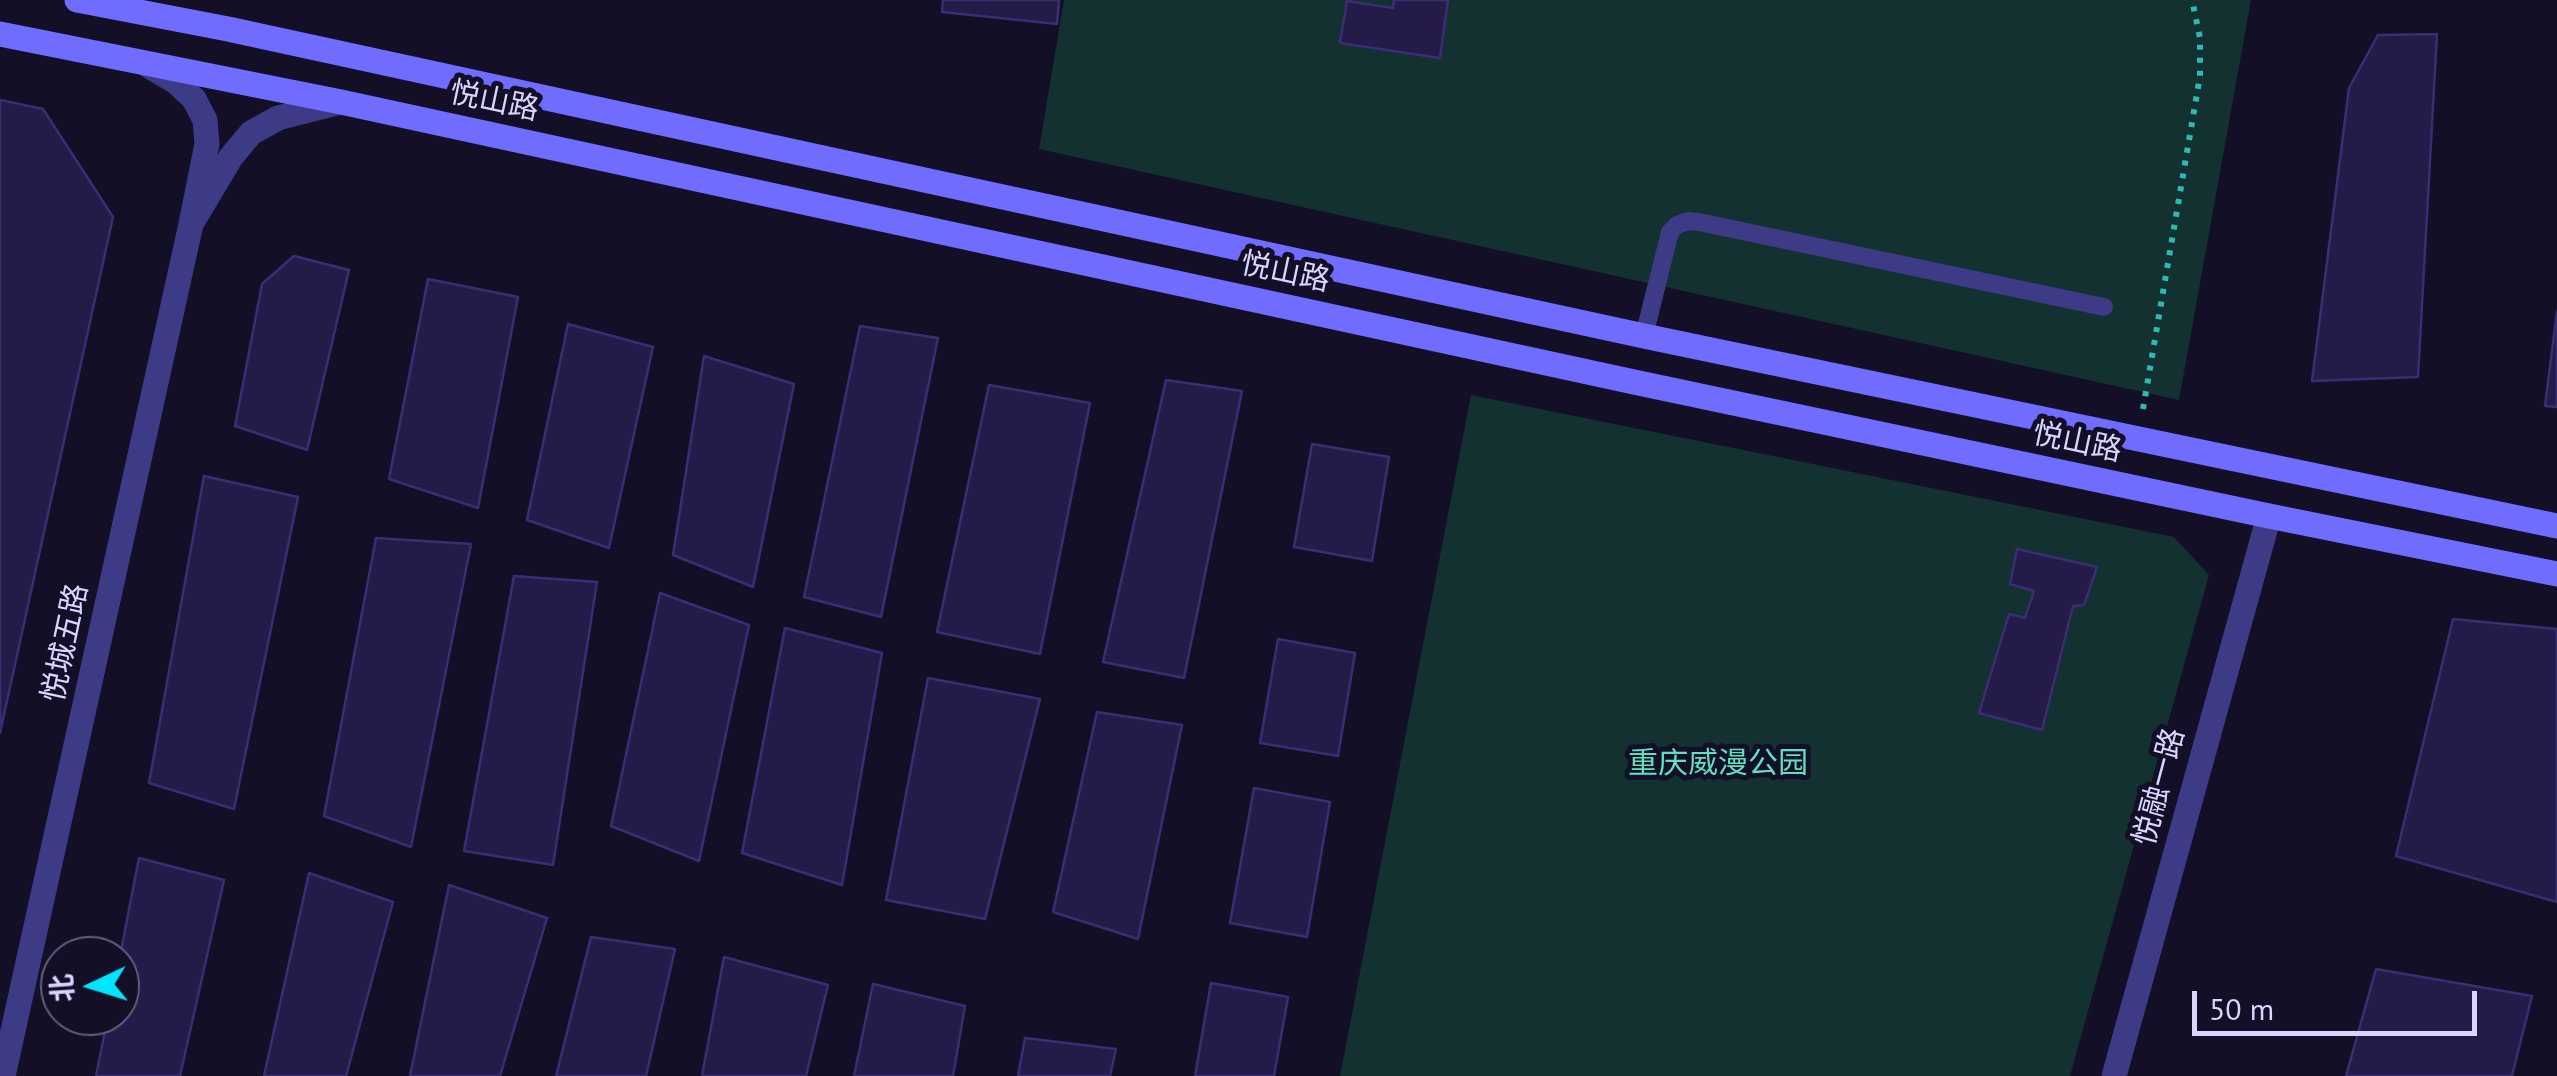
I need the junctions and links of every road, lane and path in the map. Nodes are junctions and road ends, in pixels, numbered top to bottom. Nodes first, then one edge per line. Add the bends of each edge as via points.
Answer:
1 (77, 0) edge
2 (2192, 0) edge
3 (0, 34) edge
4 (140, 61) junction
5 (340, 102) junction
6 (191, 224) junction
7 (2104, 306) dead end
8 (1644, 336) junction
9 (2143, 410) dead end
10 (2268, 516) junction
11 (2557, 526) edge
12 (2557, 574) edge
13 (4, 1076) edge
14 (2114, 1076) edge

1 - 8 main road, 悦山路
2 - 9 path via 2200,76
3 - 4 main road, 悦山路
4 - 5 main road, 悦山路
4 - 6 street, 悦城五路 via 176,82 205,120 207,144
5 - 6 street via 278,118 251,133
5 - 10 main road, 悦山路
6 - 13 street, 悦城五路
7 - 8 lane via 1688,222 1670,232
8 - 11 main road, 悦山路
10 - 12 main road, 悦山路
10 - 14 street, 悦融一路

